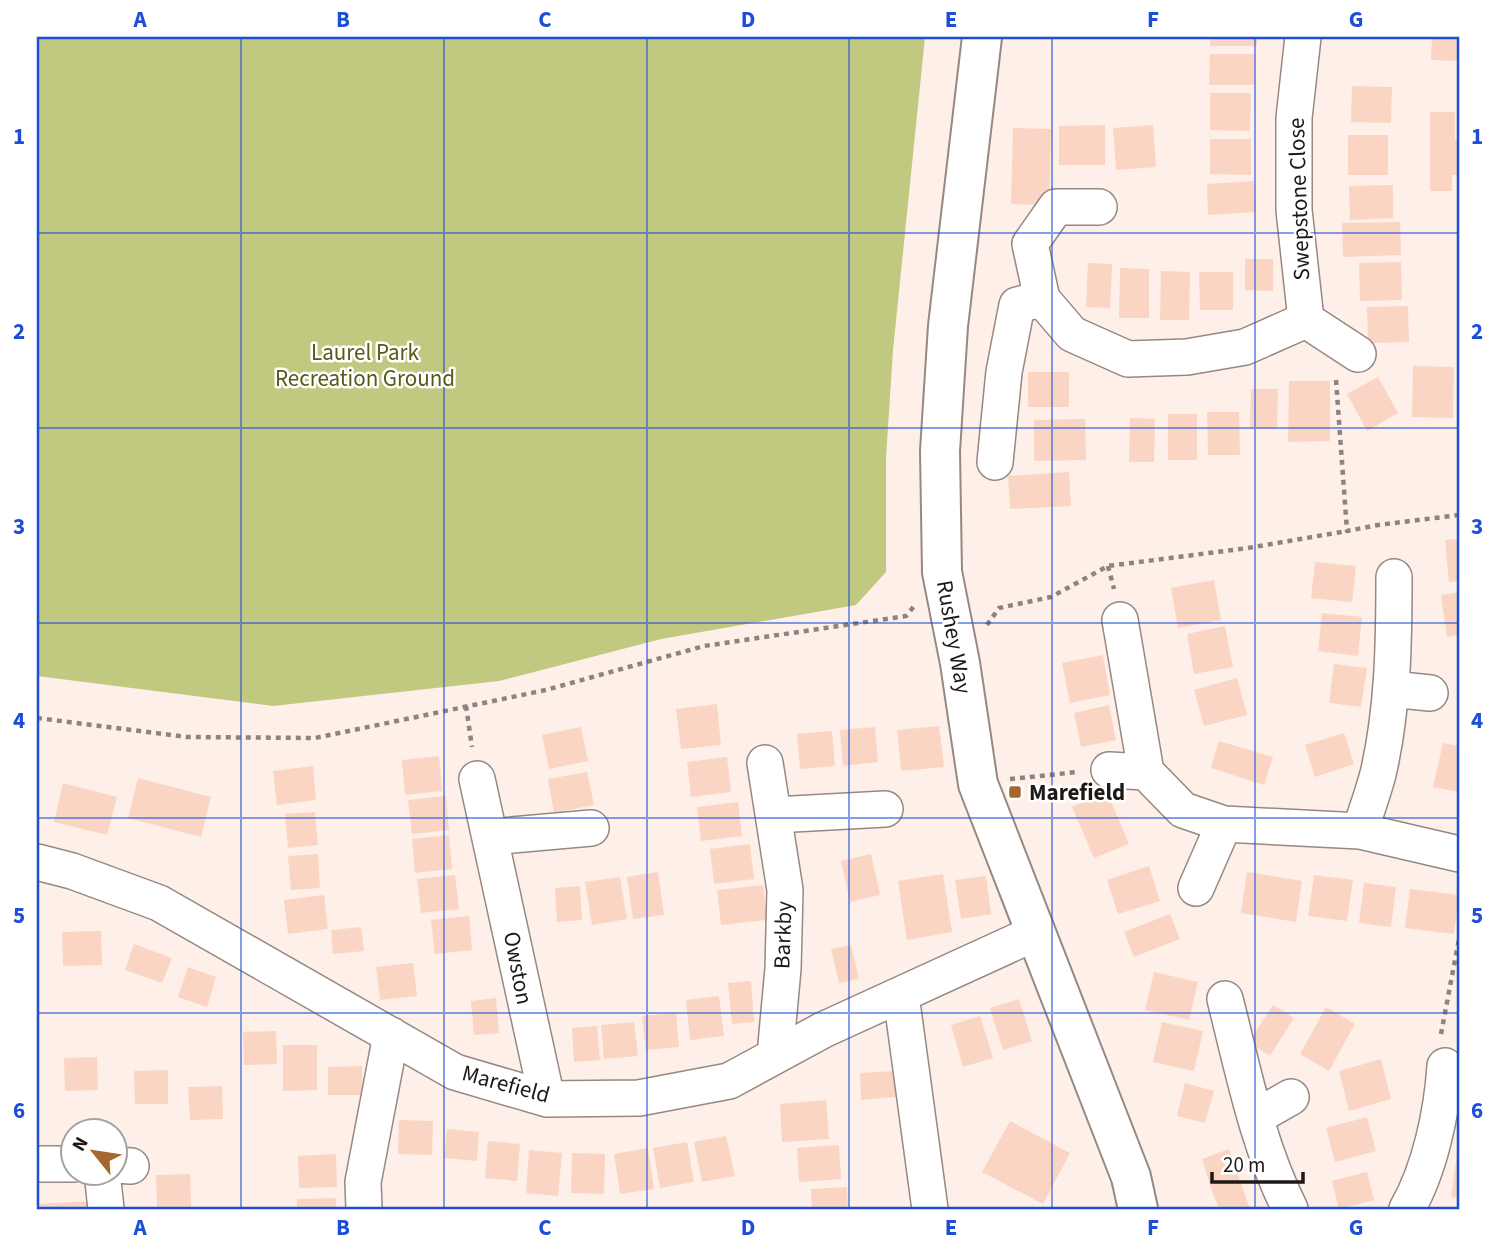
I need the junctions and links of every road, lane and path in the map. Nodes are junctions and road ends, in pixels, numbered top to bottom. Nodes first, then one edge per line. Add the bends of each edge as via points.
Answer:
1 (982, 37) edge
2 (1303, 37) edge
3 (1099, 207) dead end
4 (1042, 299) junction
5 (1306, 320) junction
6 (1346, 364) joint
7 (995, 462) dead end
8 (1459, 515) edge
9 (1347, 531) junction
10 (1394, 577) dead end
11 (999, 608) dead end
12 (906, 616) dead end
13 (1121, 620) dead end
14 (1391, 689) junction
15 (1430, 693) dead end
16 (466, 706) junction
17 (37, 718) edge
18 (765, 763) dead end
19 (1109, 770) joint
20 (1146, 772) junction
21 (477, 779) joint
22 (978, 784) junction
23 (885, 809) dead end
24 (774, 815) junction
25 (1224, 824) junction
26 (591, 828) dead end
27 (1360, 831) junction
28 (490, 837) junction
29 (1459, 853) edge
30 (37, 862) edge
31 (1196, 888) dead end
32 (1035, 933) junction
33 (1459, 939) edge
34 (901, 995) junction
35 (1225, 999) dead end
36 (391, 1035) junction
37 (775, 1055) junction
38 (1444, 1066) joint
39 (1291, 1097) dead end
40 (547, 1099) junction
41 (1451, 1102) edge
42 (1256, 1117) junction
43 (37, 1164) edge
44 (60, 1164) edge
45 (112, 1186) edge
46 (106, 1209) edge
47 (365, 1209) edge
48 (930, 1209) edge
49 (1138, 1209) edge
50 (1290, 1209) edge
51 (1407, 1209) edge

1 - 22 street, Rushey Way via 948,326 940,451 942,572
2 - 5 street, Swepstone Close via 1294,117 1294,196
3 - 4 street via 1056,207 1030,244
4 - 5 street via 1072,334 1128,359 1187,357 1245,347
4 - 7 street via 1017,305 1004,372
5 - 6 street
6 - 9 path via 1337,382
8 - 9 path
9 - 11 path via 1108,566 1051,597
10 - 14 street
12 - 16 path via 704,646
13 - 20 street
14 - 15 street
14 - 27 street via 1378,774
16 - 17 path via 315,738 187,737
16 - 21 path
18 - 24 street, Barkby
19 - 20 street
19 - 22 path
20 - 25 street via 1184,810
21 - 28 street, Owston
22 - 32 street, Rushey Way
23 - 24 street
24 - 37 street, Barkby via 785,890
25 - 27 street
25 - 31 street
26 - 28 street
27 - 29 street
28 - 40 street, Owston
30 - 36 street, Marefield via 159,903
32 - 34 street, Marefield
32 - 49 street, Rushey Way via 1131,1177
33 - 38 path via 1438,1049
34 - 37 street, Marefield
34 - 48 street
35 - 42 street
36 - 40 street, Marefield via 455,1072
36 - 47 street via 363,1182
37 - 40 street, Marefield via 729,1080 639,1098
38 - 41 street
39 - 42 street
41 - 51 street
42 - 50 street via 1274,1178
43 - 44 street
45 - 46 street

